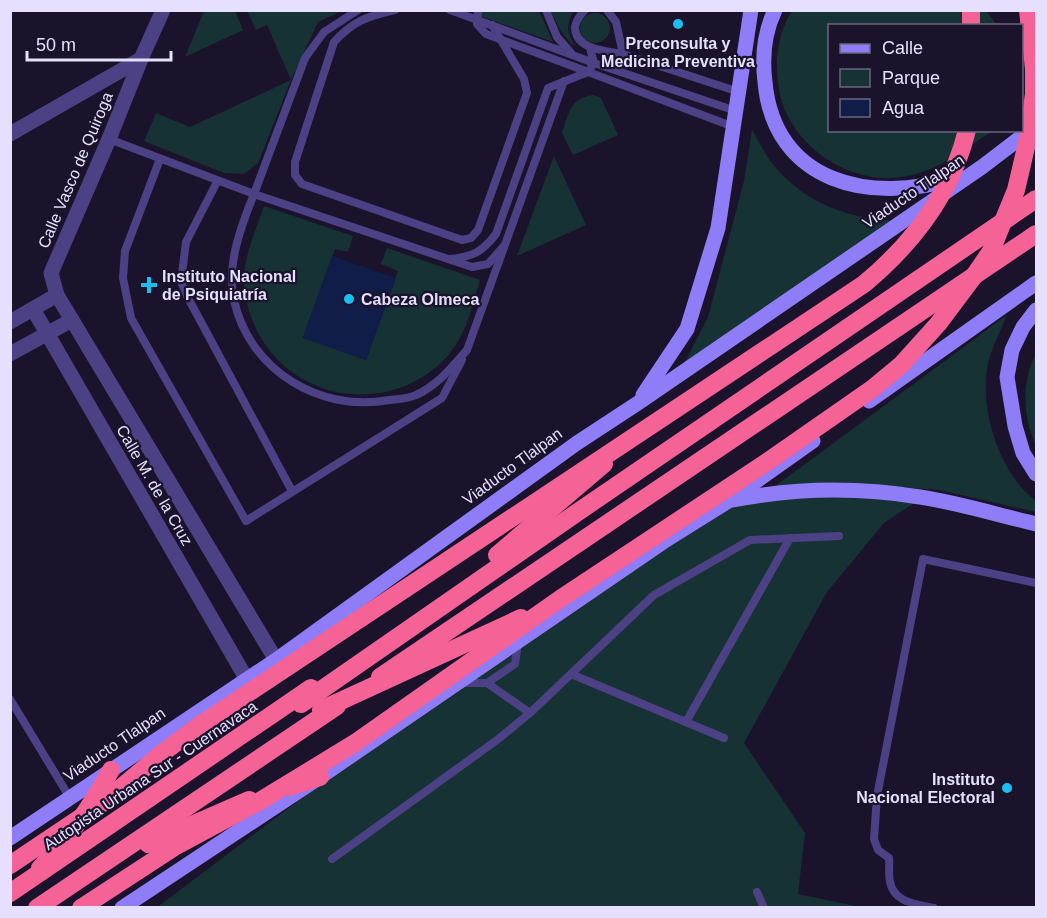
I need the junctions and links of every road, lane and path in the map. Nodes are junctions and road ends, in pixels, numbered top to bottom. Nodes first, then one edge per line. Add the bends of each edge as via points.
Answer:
1 (163, 10) edge
2 (358, 10) edge
3 (395, 10) edge
4 (450, 10) edge
5 (478, 10) edge
6 (546, 10) edge
7 (585, 10) edge
8 (607, 10) edge
9 (751, 10) edge
10 (775, 10) edge
11 (1017, 10) edge
12 (1028, 10) edge
13 (492, 25) junction
14 (1036, 39) edge
15 (590, 48) junction
16 (571, 54) junction
17 (623, 54) junction
18 (141, 59) junction
19 (594, 63) junction
20 (588, 72) junction
21 (564, 81) junction
22 (739, 92) junction
23 (736, 111) junction
24 (1036, 126) edge
25 (734, 127) junction
26 (966, 132) edge
27 (10, 134) edge
28 (109, 140) junction
29 (160, 159) junction
30 (982, 167) junction
31 (217, 182) junction
32 (254, 194) junction
33 (1036, 199) edge
34 (1036, 234) edge
35 (507, 243) junction
36 (443, 259) junction
37 (1036, 283) edge
38 (57, 295) junction
39 (33, 309) junction
40 (1036, 310) edge
41 (72, 320) junction
42 (10, 322) edge
43 (46, 333) junction
44 (467, 350) junction
45 (10, 354) edge
46 (638, 403) junction
47 (630, 441) junction
48 (1036, 474) edge
49 (292, 491) junction
50 (727, 502) junction
51 (1036, 524) edge
52 (839, 537) dead end
53 (790, 538) junction
54 (1036, 583) edge
55 (561, 599) junction
56 (518, 641) junction
57 (276, 660) junction
58 (571, 674) junction
59 (246, 678) junction
60 (457, 683) junction
61 (488, 683) junction
62 (10, 699) edge
63 (530, 713) junction
64 (686, 722) junction
65 (724, 738) dead end
66 (111, 770) junction
67 (321, 777) junction
68 (70, 798) junction
69 (10, 838) edge
70 (112, 858) junction
71 (332, 860) dead end
72 (10, 865) edge
73 (757, 892) dead end
74 (13, 893) edge
75 (26, 908) edge
76 (38, 908) edge
77 (81, 908) edge
78 (122, 908) edge
79 (764, 908) edge
80 (934, 908) edge

1 - 18 street, Calle Vasco de Quiroga
2 - 32 lane via 324,32 305,58
3 - 13 lane via 367,16 345,29 333,42 295,162 295,175 302,183 462,240 471,238 478,230 526,93 524,79
4 - 13 lane
5 - 20 lane, bridge via 477,24 486,34
6 - 16 lane via 557,37
7 - 15 lane via 577,20 576,31
8 - 17 lane via 616,22
9 - 22 main road
10 - 30 main road via 764,47 766,99 778,132 810,167 850,185 895,189 940,183
11 - 14 main road
12 - 55 highway, bridge via 1034,94 1028,143 1016,190 991,251 938,324 901,365 872,389
13 - 16 lane
15 - 17 lane
15 - 19 lane
16 - 19 lane
17 - 22 lane
18 - 27 street
18 - 28 street, Calle Vasco de Quiroga
19 - 20 lane
19 - 23 lane
20 - 21 lane
20 - 25 lane
21 - 35 lane
21 - 36 lane via 548,88 496,234 484,249 466,258
22 - 23 main road
23 - 25 main road
24 - 30 main road, Viaducto Tlalpan
25 - 46 main road via 718,228 687,329
26 - 47 highway, bridge via 954,170 937,202 885,267
28 - 29 lane
28 - 38 street, Calle Vasco de Quiroga via 51,273
29 - 31 lane
29 - 49 lane via 125,250 123,278 131,318 246,521
30 - 46 main road, Viaducto Tlalpan
31 - 32 lane
31 - 49 lane via 186,242 181,282
32 - 36 lane
32 - 44 lane via 240,227 233,298 241,327 264,361 294,383 325,398 373,403 416,395 441,378
33 - 74 highway via 300,704
34 - 70 highway
35 - 36 lane via 488,264 472,267
35 - 44 lane
37 - 50 main road
38 - 39 street
38 - 41 street, Calle M. de la Cruz
39 - 42 street
39 - 43 street, Calle M. de la Cruz
40 - 48 main road via 1012,350 1007,377 1023,453
41 - 43 street
41 - 57 street, Calle M. de la Cruz
43 - 45 street
43 - 59 street, Calle M. de la Cruz
44 - 49 lane via 442,398
46 - 57 main road, Viaducto Tlalpan
47 - 72 highway, bridge via 201,725 104,802
47 - 74 highway, Autopista Urbana Sur - Cuernavaca, bridge via 453,591
50 - 51 main road via 776,493 847,490 920,497
50 - 56 main road
52 - 53 lane
53 - 58 lane via 750,540 654,595
53 - 64 lane
54 - 80 lane via 923,560 877,796 873,839 878,850 889,858 890,885 895,895
55 - 75 highway, bridge via 321,710
55 - 77 highway, bridge via 312,770 176,846
56 - 60 main road
56 - 61 lane via 515,664
57 - 59 main road, Viaducto Tlalpan
58 - 63 lane
58 - 64 lane
59 - 66 main road, Viaducto Tlalpan
60 - 61 lane
60 - 67 main road
61 - 63 lane
62 - 68 lane
63 - 71 lane
64 - 65 lane
66 - 68 main road, Viaducto Tlalpan
66 - 74 highway via 73,831
67 - 70 highway via 233,806
67 - 78 main road
68 - 69 main road, Viaducto Tlalpan
70 - 76 highway
73 - 79 lane

